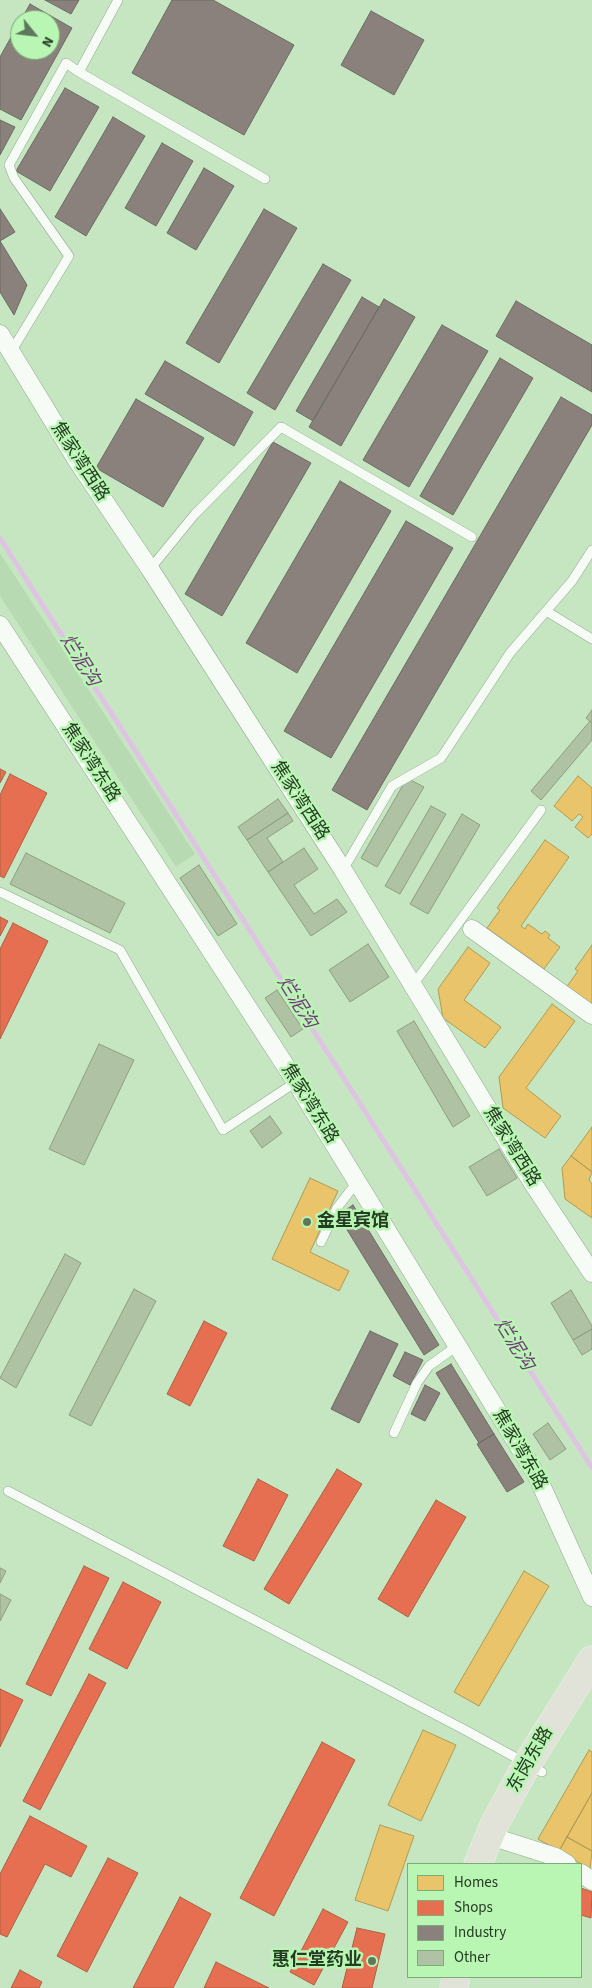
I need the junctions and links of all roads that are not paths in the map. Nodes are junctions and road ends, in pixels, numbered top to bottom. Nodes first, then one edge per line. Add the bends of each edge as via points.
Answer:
1 (118, 0) edge
2 (79, 72) junction
3 (264, 178) dead end
4 (0, 334) edge
5 (11, 352) junction
6 (472, 537) dead end
7 (592, 550) edge
8 (150, 569) junction
9 (546, 611) junction
10 (0, 625) edge
11 (592, 639) edge
12 (541, 810) dead end
13 (343, 870) junction
14 (0, 892) edge
15 (472, 929) dead end
16 (413, 985) junction
17 (592, 1015) edge
18 (296, 1082) junction
19 (357, 1182) junction
20 (321, 1242) dead end
21 (592, 1273) edge
22 (458, 1346) junction
23 (394, 1433) dead end
24 (8, 1491) dead end
25 (592, 1597) edge
26 (592, 1660) edge
27 (592, 1692) edge
28 (534, 1768) junction
29 (497, 1847) edge
30 (479, 1863) edge
31 (565, 1863) edge

1 - 2 lane
2 - 3 lane
2 - 5 lane via 66,63 9,165 14,178 69,256
4 - 5 street, 焦家湾西路
5 - 8 street, 焦家湾西路 via 78,462
6 - 8 lane via 281,428 195,514
7 - 9 lane via 572,581
8 - 13 street, 焦家湾西路
9 - 11 lane
9 - 13 lane via 510,653 441,758 392,786
10 - 18 street, 焦家湾东路
12 - 16 lane
13 - 16 street, 焦家湾西路
14 - 18 lane via 120,950 223,1130
15 - 17 street
16 - 21 street, 焦家湾西路 via 532,1182
18 - 19 street, 焦家湾东路
19 - 20 lane via 337,1208
19 - 22 street, 焦家湾东路
22 - 23 lane via 429,1366 417,1383
22 - 25 street, 焦家湾东路 via 537,1476
24 - 28 lane
26 - 28 main road, 东岗东路
27 - 28 main road, 东岗东路
28 - 29 main road, 东岗东路
29 - 30 main road, 东岗东路
29 - 31 street via 556,1857

